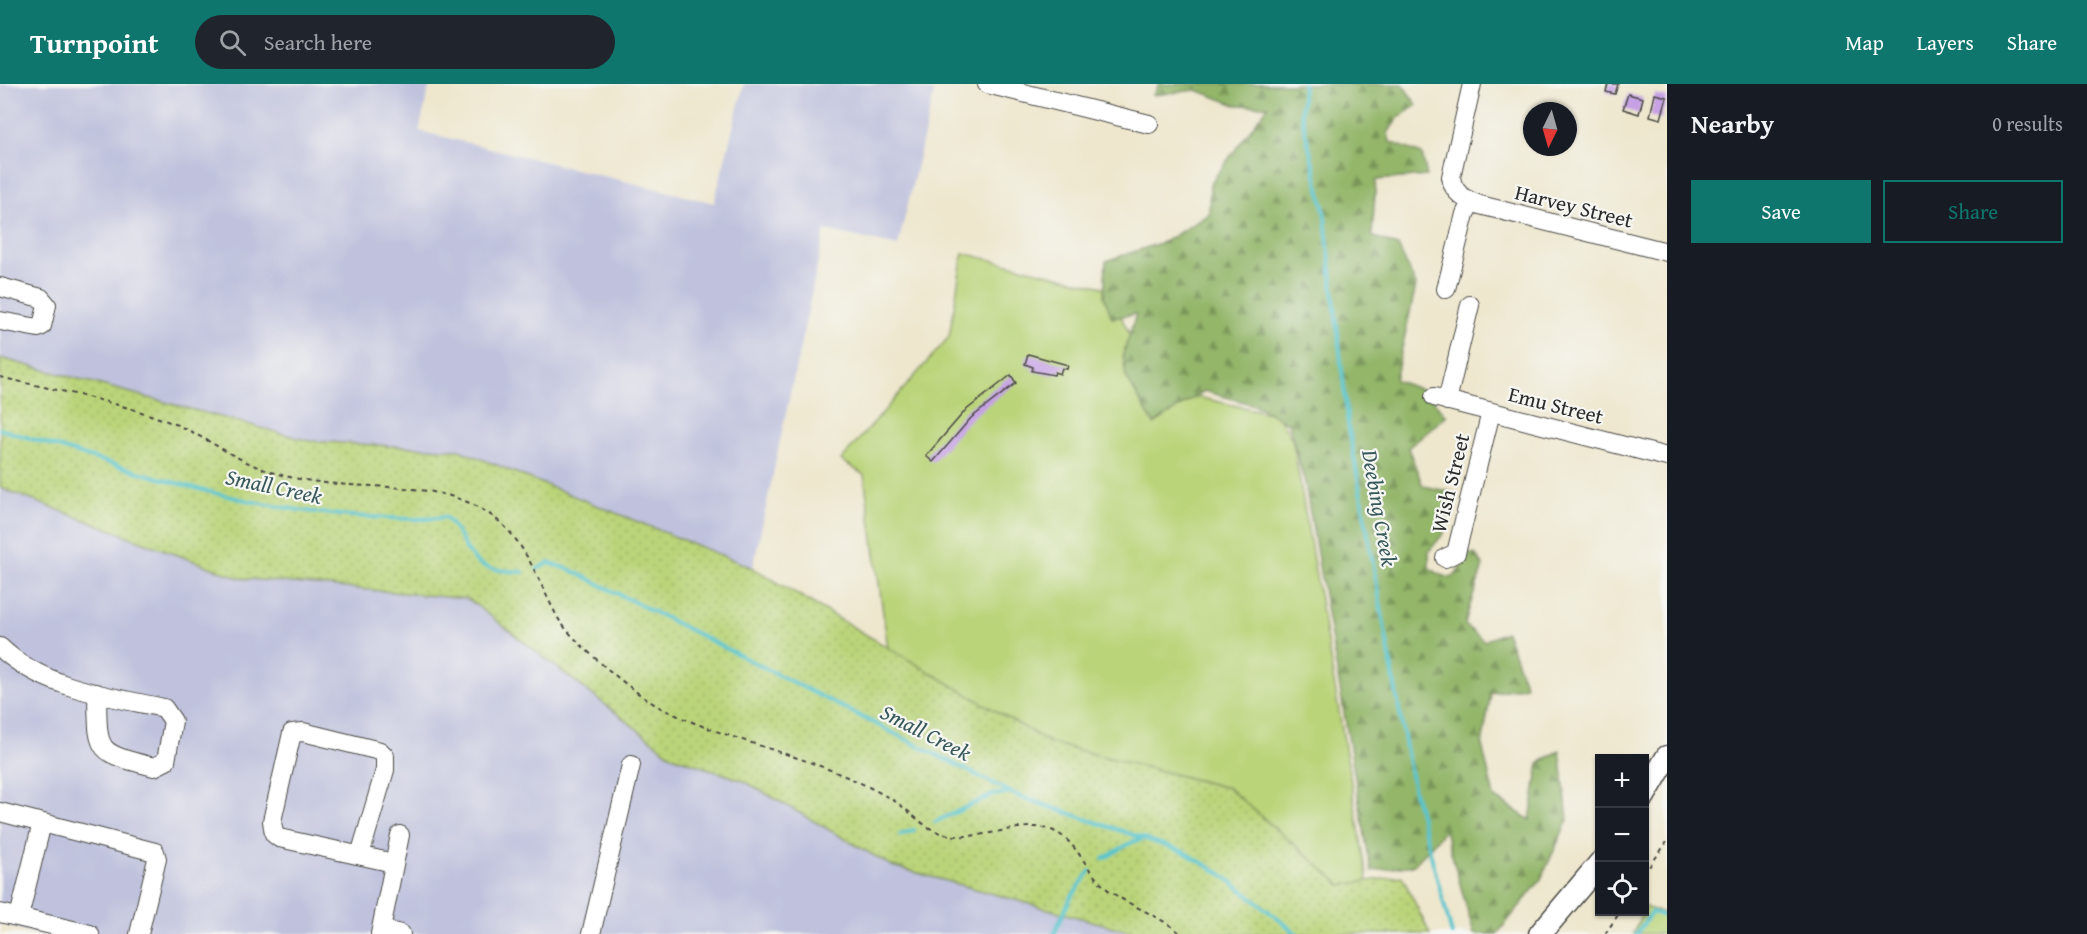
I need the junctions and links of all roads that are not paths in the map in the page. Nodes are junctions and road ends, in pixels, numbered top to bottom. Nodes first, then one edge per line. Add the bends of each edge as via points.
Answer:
1 (987, 84) edge
2 (1472, 84) edge
3 (1149, 124) dead end
4 (1471, 202) junction
5 (1667, 252) edge
6 (0, 287) edge
7 (1446, 289) dead end
8 (1470, 305) dead end
9 (0, 321) edge
10 (1491, 412) junction
11 (1667, 456) edge
12 (1445, 558) dead end
13 (0, 647) edge
14 (97, 693) junction
15 (1667, 758) edge
16 (631, 765) dead end
17 (1649, 788) edge
18 (0, 812) edge
19 (42, 823) junction
20 (400, 835) dead end
21 (360, 855) junction
22 (394, 863) junction
23 (1595, 868) edge
24 (0, 913) edge
25 (19, 917) junction
26 (381, 932) edge
27 (81, 933) edge
28 (139, 934) edge
29 (401, 934) edge
30 (591, 934) edge
31 (1540, 934) edge

1 - 3 street
2 - 4 street via 1451,177 1452,187
4 - 5 street, Harvey Street
4 - 7 street
6 - 9 street via 41,298 47,305 38,328
8 - 10 street, Emu Street via 1441,399
10 - 11 street, Emu Street
10 - 12 street, Wish Street via 1456,553
13 - 14 street via 31,672
14 - 14 street via 164,708 173,721 166,761 154,767 115,758 104,751 98,735
15 - 17 main road
16 - 30 street
18 - 19 street
19 - 25 street
19 - 28 street via 155,852 157,859
20 - 22 street
21 - 21 street via 274,834 272,821 292,732 380,751 385,756 385,770
21 - 22 street
22 - 26 street
23 - 31 main road
24 - 25 street
25 - 27 street
26 - 29 street

